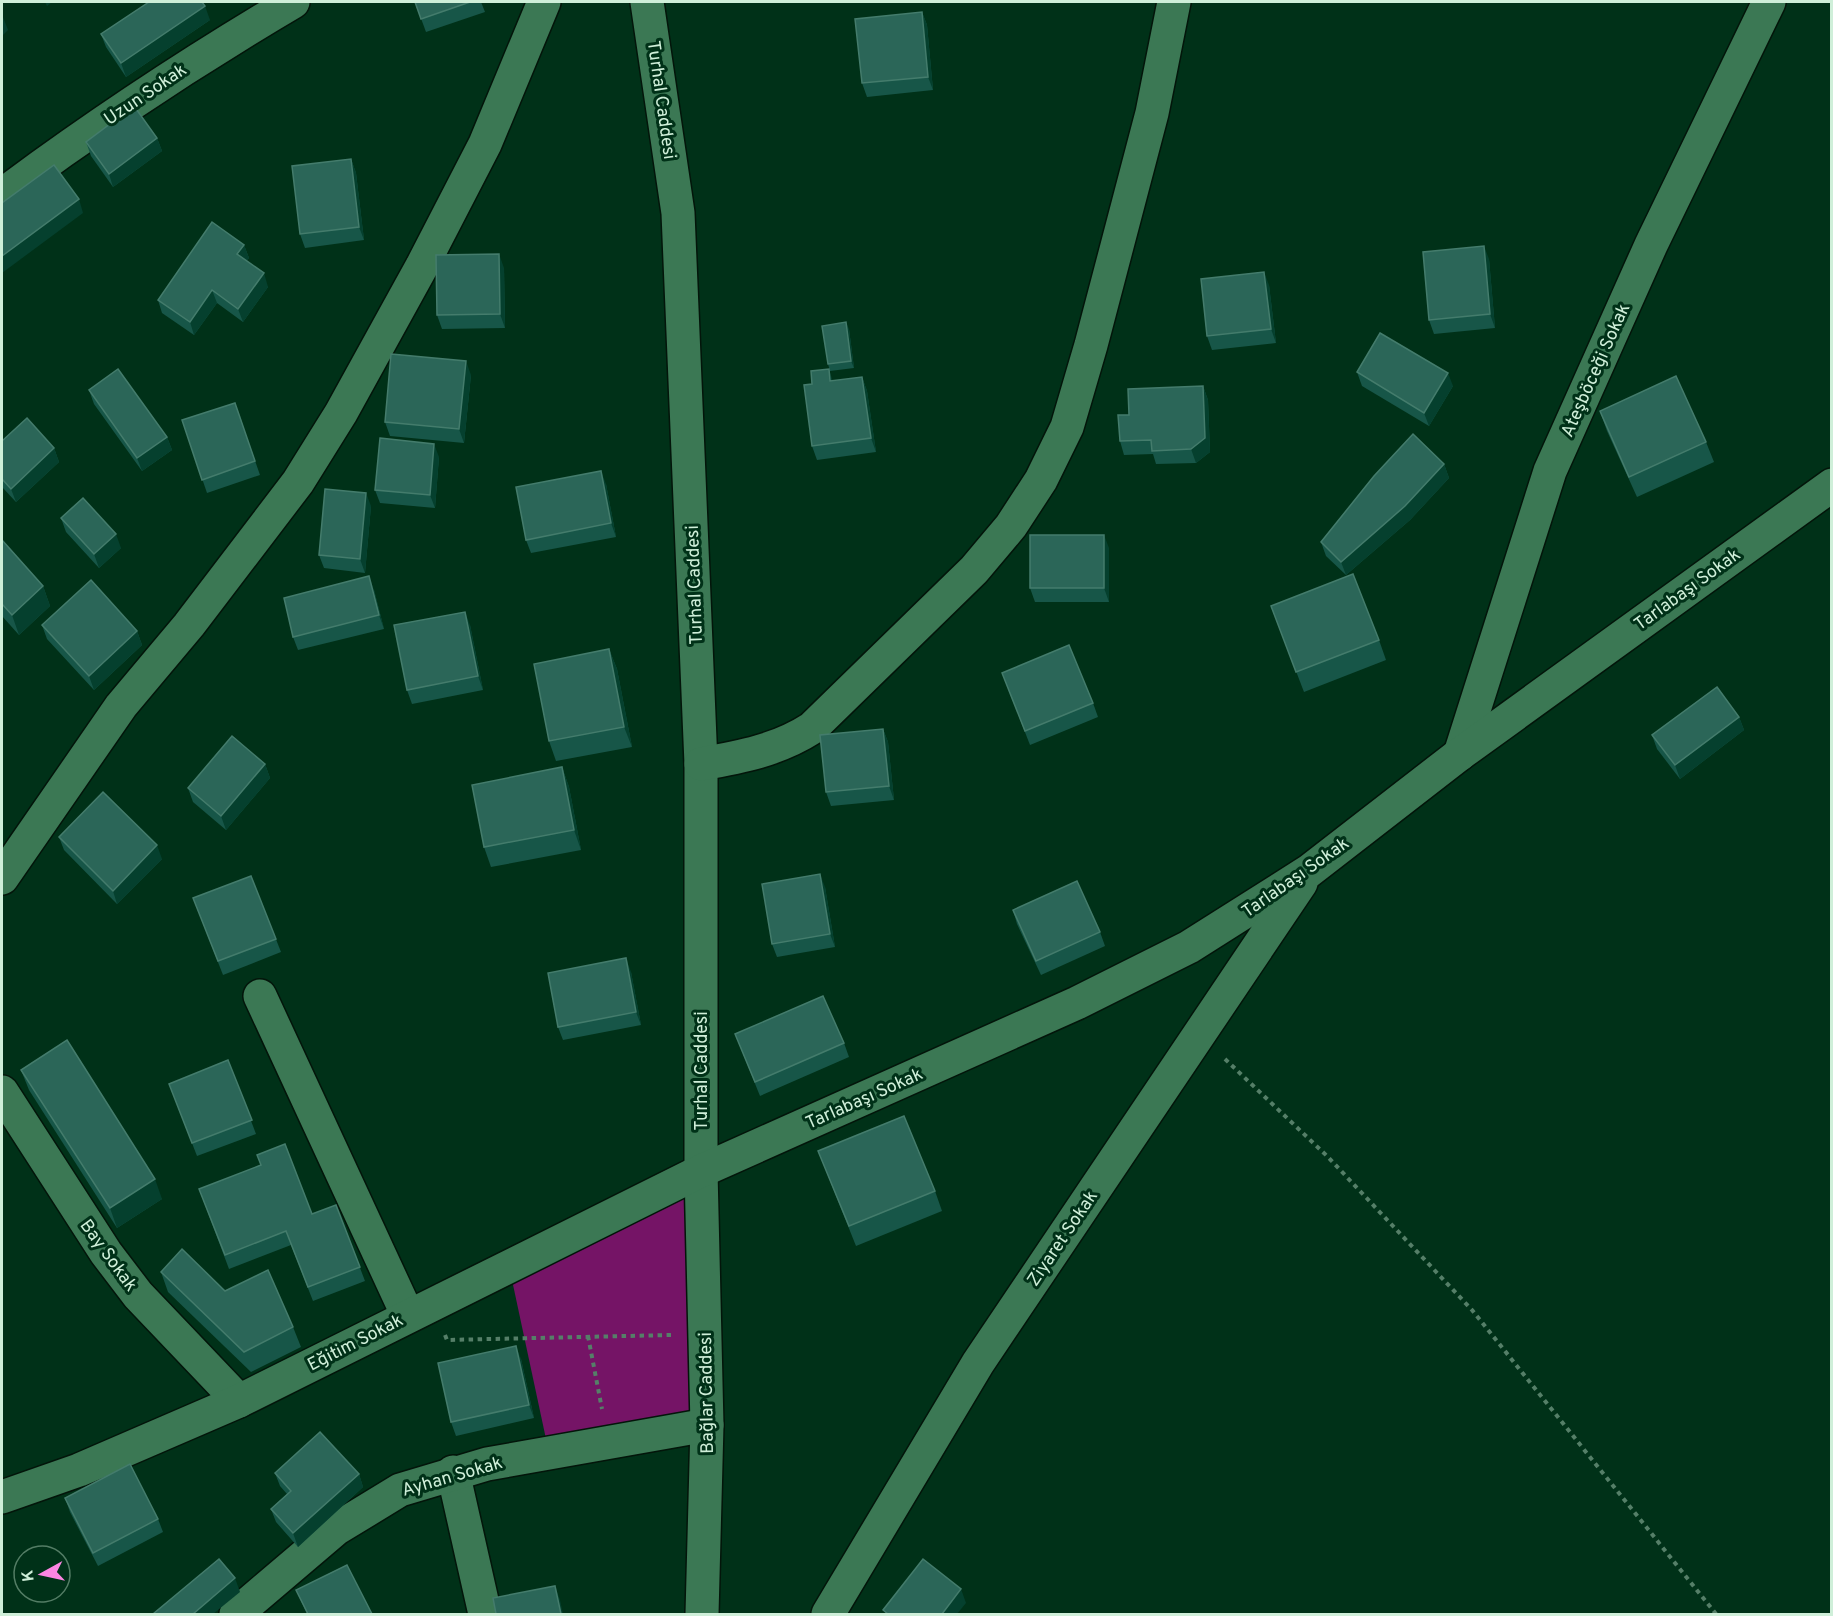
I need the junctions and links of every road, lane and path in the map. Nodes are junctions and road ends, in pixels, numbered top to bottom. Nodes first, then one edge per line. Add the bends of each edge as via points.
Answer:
1 (293, 2) edge
2 (544, 2) edge
3 (647, 2) edge
4 (1174, 2) edge
5 (1769, 2) edge
6 (2, 195) edge
7 (1832, 485) edge
8 (1460, 754) junction
9 (701, 764) junction
10 (1309, 872) junction
11 (2, 878) edge
12 (260, 996) dead end
13 (1199, 1034) junction
14 (2, 1092) edge
15 (701, 1171) junction
16 (420, 1310) junction
17 (705, 1334) junction
18 (588, 1336) junction
19 (239, 1401) junction
20 (707, 1425) junction
21 (608, 1442) junction
22 (453, 1472) junction
23 (2, 1497) edge
24 (236, 1614) edge
25 (485, 1614) edge
26 (702, 1614) edge
27 (828, 1614) edge
28 (1716, 1614) edge

1 - 6 street, Uzun Sokak via 196,59
2 - 11 street via 485,144 341,413 298,482 122,706
3 - 9 street, Turhal Caddesi via 678,213
4 - 9 street via 1152,113 1091,345 1067,427 1041,480 1011,526 974,570 812,728 772,748
5 - 8 street, Ateşböceği Sokak via 1651,245 1550,471
7 - 8 street, Tarlabaşı Sokak
8 - 10 street, Tarlabaşı Sokak
9 - 15 street, Turhal Caddesi
10 - 13 street, Ziyaret Sokak
10 - 15 street, Tarlabaşı Sokak via 1190,947 1077,1003
12 - 16 street
13 - 27 street, Ziyaret Sokak via 978,1363
13 - 28 path via 1327,1156 1472,1310
14 - 19 street, Bay Sokak via 106,1253 138,1295
15 - 16 street, Eğitim Sokak
15 - 17 street, Bağlar Caddesi
16 - 18 path via 447,1340
16 - 19 street, Eğitim Sokak
17 - 18 path
17 - 20 street, Bağlar Caddesi
18 - 21 path
19 - 23 street, Eğitim Sokak via 79,1470
20 - 21 street, Ayhan Sokak
20 - 26 street, Bağlar Caddesi
21 - 22 street, Ayhan Sokak
22 - 24 street, Ayhan Sokak via 374,1503 336,1529
22 - 25 street

